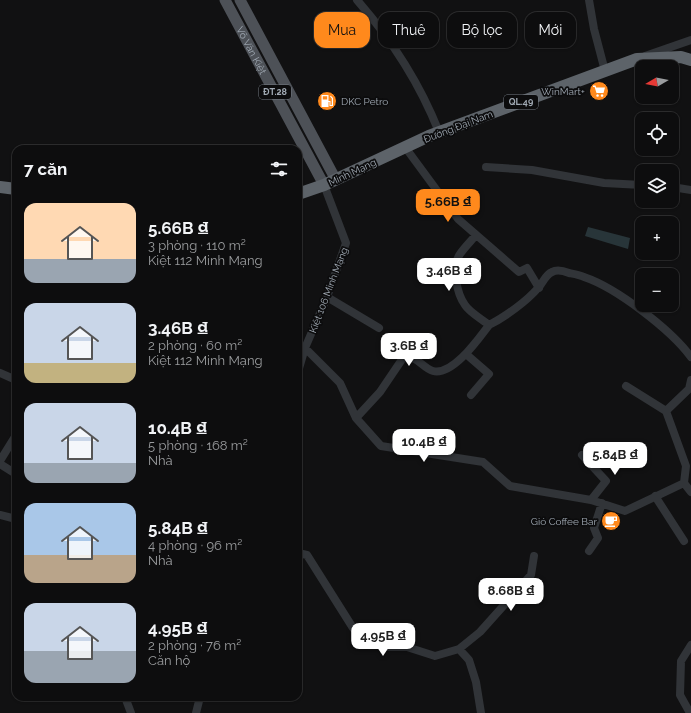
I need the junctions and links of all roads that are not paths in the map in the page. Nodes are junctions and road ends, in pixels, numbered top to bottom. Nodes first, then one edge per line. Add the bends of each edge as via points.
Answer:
1 (225, 0) edge
2 (240, 0) edge
3 (357, 0) edge
4 (589, 0) edge
5 (691, 40) edge
6 (637, 58) junction
7 (691, 60) edge
8 (605, 70) junction
9 (439, 132) junction
10 (405, 147) junction
11 (486, 167) dead end
12 (336, 180) junction
13 (324, 185) junction
14 (635, 185) edge
15 (0, 187) edge
16 (12, 188) edge
17 (679, 188) edge
18 (691, 190) edge
19 (302, 193) edge
20 (476, 235) junction
21 (538, 288) junction
22 (327, 296) junction
23 (489, 325) junction
24 (379, 328) dead end
25 (305, 348) junction
26 (466, 354) junction
27 (691, 357) edge
28 (302, 358) edge
29 (0, 373) edge
30 (12, 378) edge
31 (691, 380) edge
32 (626, 386) dead end
33 (471, 395) dead end
34 (666, 411) junction
35 (356, 418) junction
36 (12, 442) edge
37 (582, 455) dead end
38 (0, 461) edge
39 (0, 464) edge
40 (12, 472) edge
41 (684, 483) junction
42 (691, 492) edge
43 (655, 496) junction
44 (591, 500) junction
45 (602, 503) junction
46 (0, 515) edge
47 (12, 518) edge
48 (684, 541) dead end
49 (589, 551) dead end
50 (302, 554) edge
51 (534, 556) dead end
52 (691, 645) edge
53 (459, 649) junction
54 (126, 701) edge
55 (199, 701) edge
56 (131, 713) edge
57 (196, 713) edge
58 (481, 713) edge
59 (690, 713) edge

1 - 13 main road, Võ Văn Kiệt / ĐT.28
2 - 12 main road, Võ Văn Kiệt / ĐT.28
3 - 9 street via 394,47 418,87
4 - 8 street
5 - 6 street, Đường Đại Nam
6 - 7 highway, QL.49 via 681,57
6 - 8 highway, Đường Đại Nam / QL.49
8 - 9 highway, Đường Đại Nam / QL.49
9 - 10 highway, Đường Đại Nam / QL.49
10 - 12 highway, Minh Mạng / QL.49
10 - 20 street via 458,220
11 - 14 street via 532,170 604,183
12 - 13 highway, Minh Mạng / QL.49
13 - 19 highway, Minh Mạng / QL.49
13 - 22 street, Kiệt 106 Minh Mạng via 346,243
15 - 16 highway
17 - 18 street
20 - 21 street via 519,272 527,268
20 - 23 street via 459,256 456,266 457,286 465,306
21 - 23 street via 503,317
21 - 27 street via 551,272 557,270 584,277 639,309 667,332
22 - 24 street
22 - 25 street, Kiệt 106 Minh Mạng
23 - 26 street
25 - 28 street, Kiệt 106 Minh Mạng
25 - 35 street via 340,383
26 - 33 street via 488,374
26 - 35 street via 441,371 433,371 415,358 403,358 380,392
29 - 30 street
31 - 34 street via 689,389
32 - 34 street
34 - 41 street via 686,466
35 - 44 street via 380,446 483,462 510,486
36 - 38 street
37 - 44 street via 606,481
39 - 40 street
41 - 42 street
41 - 43 street
43 - 45 street via 625,511
43 - 48 street
44 - 45 street
45 - 49 street via 594,528 598,538
46 - 47 street
50 - 53 street via 307,555 354,628 383,647 407,647 435,656
51 - 53 street via 531,574 480,632
52 - 59 street via 681,661 680,695
53 - 58 street via 469,660
54 - 56 street
55 - 57 street

